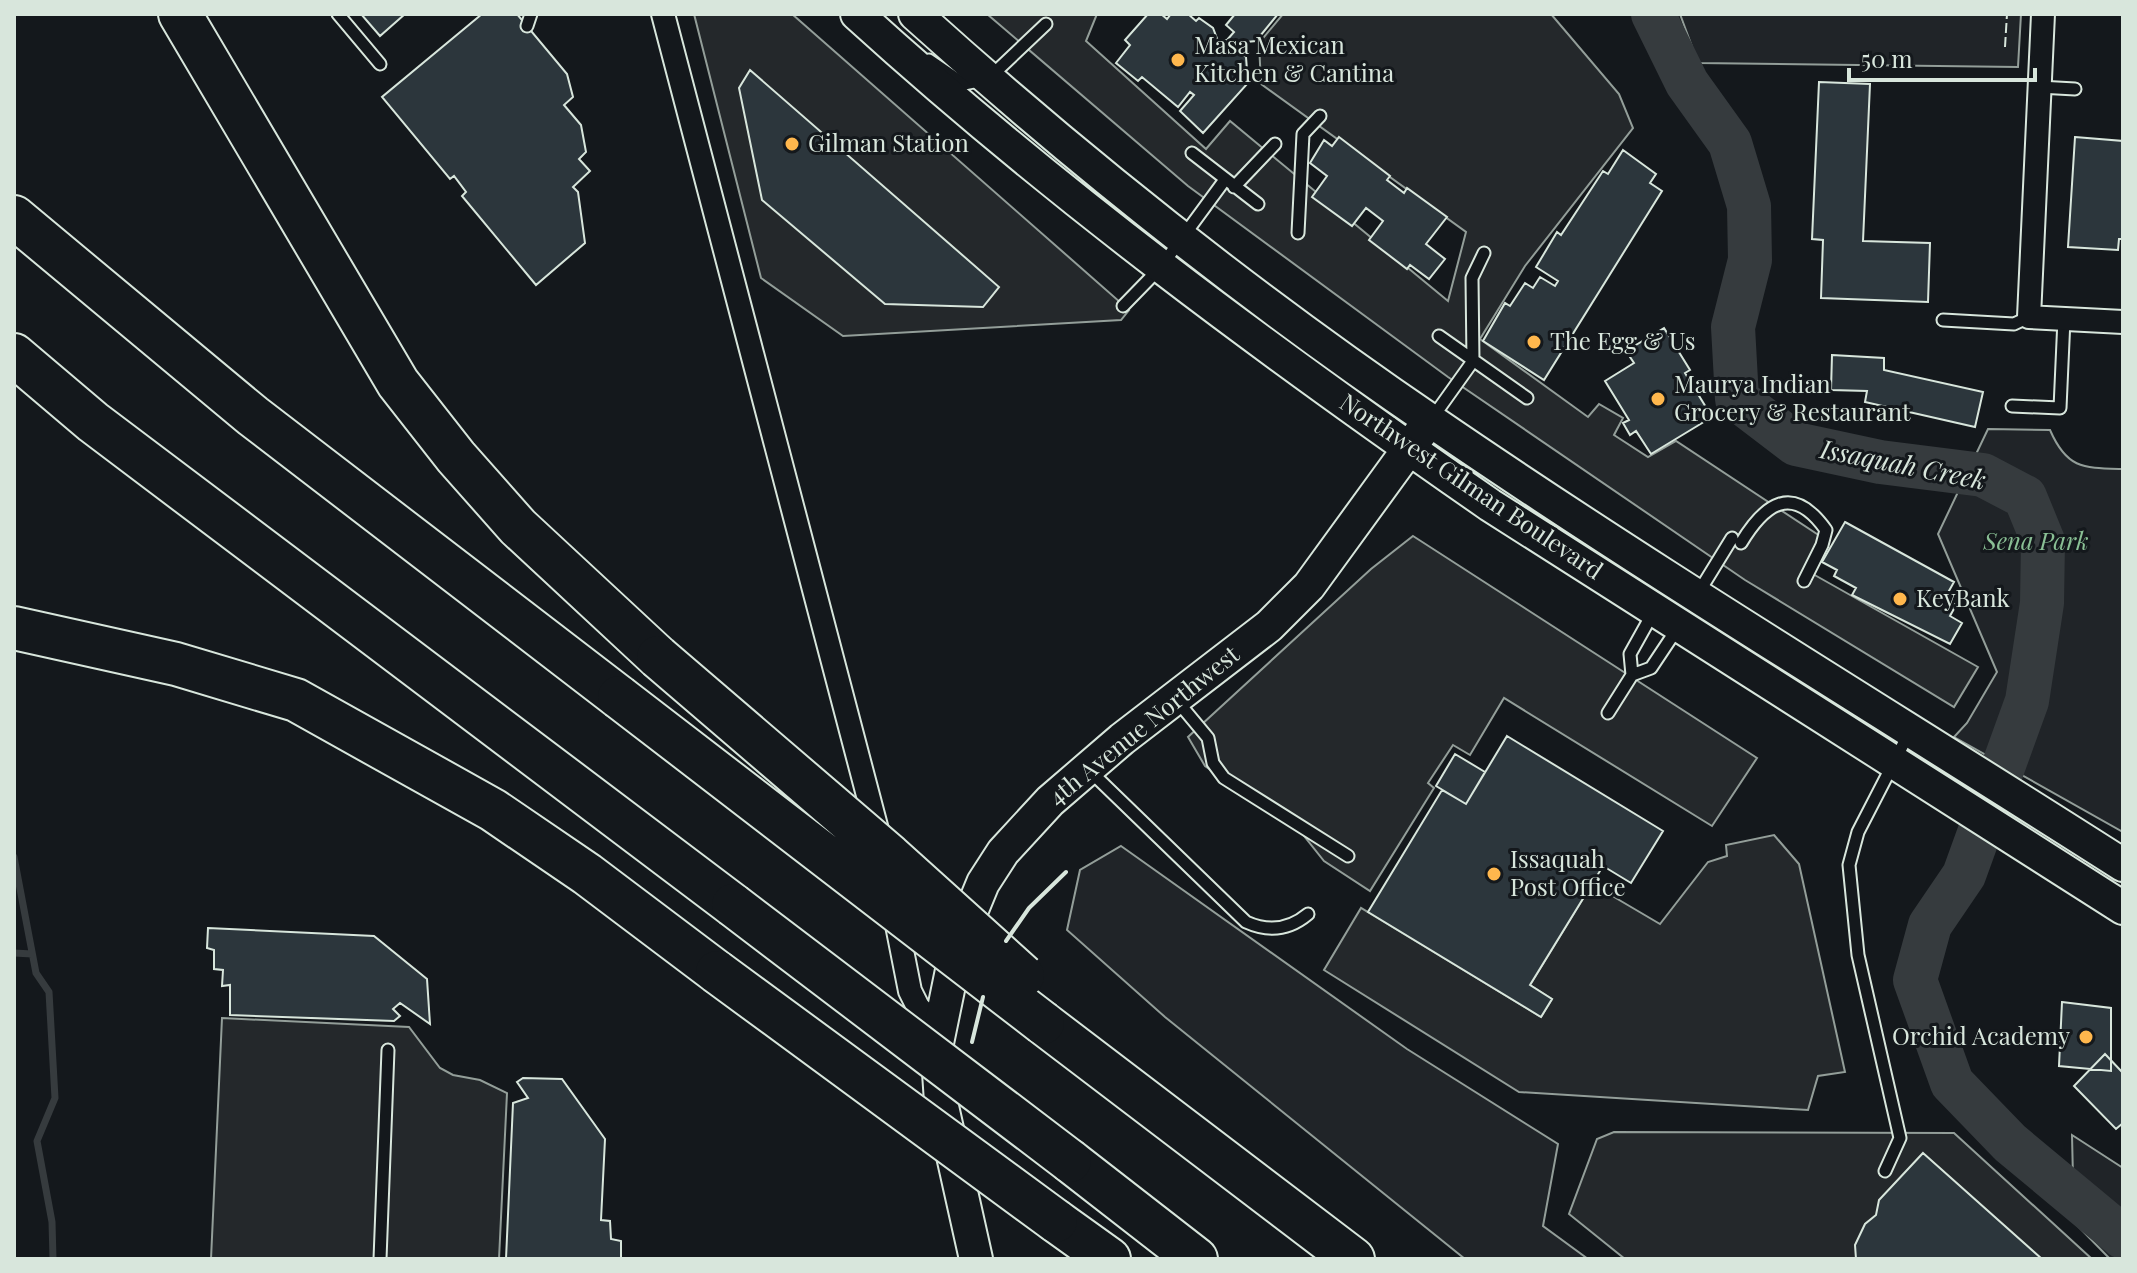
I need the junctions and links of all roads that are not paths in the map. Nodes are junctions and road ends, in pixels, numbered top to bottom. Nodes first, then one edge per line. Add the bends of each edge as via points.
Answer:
1 (180, 14) edge
2 (338, 14) edge
3 (663, 14) edge
4 (857, 14) edge
5 (915, 14) edge
6 (2043, 14) edge
7 (1046, 24) dead end
8 (901, 53) junction
9 (380, 64) dead end
10 (988, 79) junction
11 (2039, 87) junction
12 (2075, 89) dead end
13 (1320, 116) dead end
14 (1275, 144) dead end
15 (1192, 153) dead end
16 (1229, 184) junction
17 (1258, 204) dead end
18 (14, 217) edge
19 (1298, 233) dead end
20 (1181, 239) junction
21 (1484, 253) dead end
22 (1160, 268) junction
23 (1123, 306) dead end
24 (2029, 317) junction
25 (2064, 319) junction
26 (1943, 320) dead end
27 (2123, 322) edge
28 (1439, 336) dead end
29 (14, 355) edge
30 (1473, 361) junction
31 (1527, 398) dead end
32 (2012, 406) dead end
33 (1430, 420) junction
34 (1410, 449) junction
35 (1804, 581) dead end
36 (1681, 610) junction
37 (14, 628) edge
38 (14, 653) edge
39 (1632, 675) junction
40 (1175, 698) junction
41 (1608, 713) dead end
42 (1911, 729) junction
43 (387, 751) junction
44 (1893, 762) junction
45 (1088, 770) junction
46 (1348, 856) dead end
47 (2123, 865) edge
48 (2123, 908) edge
49 (1308, 914) dead end
50 (1045, 1010) junction
51 (940, 1029) junction
52 (388, 1050) dead end
53 (1885, 1171) dead end
54 (380, 1259) edge
55 (976, 1259) edge
56 (1109, 1259) edge
57 (1196, 1259) edge
58 (1353, 1259) edge

1 - 50 highway, bridge via 361,326 456,457 518,527 658,657 890,856
2 - 9 lane
3 - 51 street via 863,766 910,991
4 - 8 street, Northwest Gilman Boulevard
5 - 10 street, Northwest Gilman Boulevard
6 - 11 street
7 - 10 lane
8 - 10 lane via 933,61 964,84
8 - 22 street, Northwest Gilman Boulevard
10 - 20 street, Northwest Gilman Boulevard
11 - 12 lane
11 - 24 street
13 - 19 lane via 1303,134
14 - 16 lane
15 - 16 lane
16 - 17 lane
16 - 20 lane
18 - 50 highway, bridge via 253,416 619,697
20 - 22 lane
20 - 33 street, Northwest Gilman Boulevard
21 - 30 lane via 1472,278
22 - 23 lane
22 - 34 street, Northwest Gilman Boulevard
24 - 25 street
24 - 26 lane via 2014,324
25 - 27 street
25 - 32 lane via 2060,408
28 - 30 lane
29 - 57 highway, bridge via 93,422
30 - 31 lane
30 - 33 lane
33 - 34 street, 4th Avenue Northwest
33 - 36 street, Northwest Gilman Boulevard
34 - 36 street, Northwest Gilman Boulevard via 1615,585
34 - 40 street, 4th Avenue Northwest via 1309,586 1269,626
35 - 36 lane via 1826,530 1802,508 1789,503 1771,506 1736,540
36 - 39 lane via 1651,668
36 - 39 lane via 1630,654
36 - 42 street, Northwest Gilman Boulevard
36 - 44 street, Northwest Gilman Boulevard
37 - 43 highway via 161,660 296,700
38 - 43 highway
39 - 41 lane
40 - 45 street, 4th Avenue Northwest
40 - 46 lane via 1208,738 1213,763 1224,778
42 - 44 lane
42 - 47 street, Northwest Gilman Boulevard
43 - 56 highway, bridge via 493,810
44 - 48 street, Northwest Gilman Boulevard
44 - 53 lane via 1858,832 1849,865 1858,955 1900,1138
45 - 49 lane via 1246,922 1271,929
45 - 51 street, 4th Avenue Northwest via 1035,817 983,883 957,946
50 - 58 highway via 1196,1139
51 - 55 street, 4th Avenue Northwest via 941,1102
52 - 54 lane

